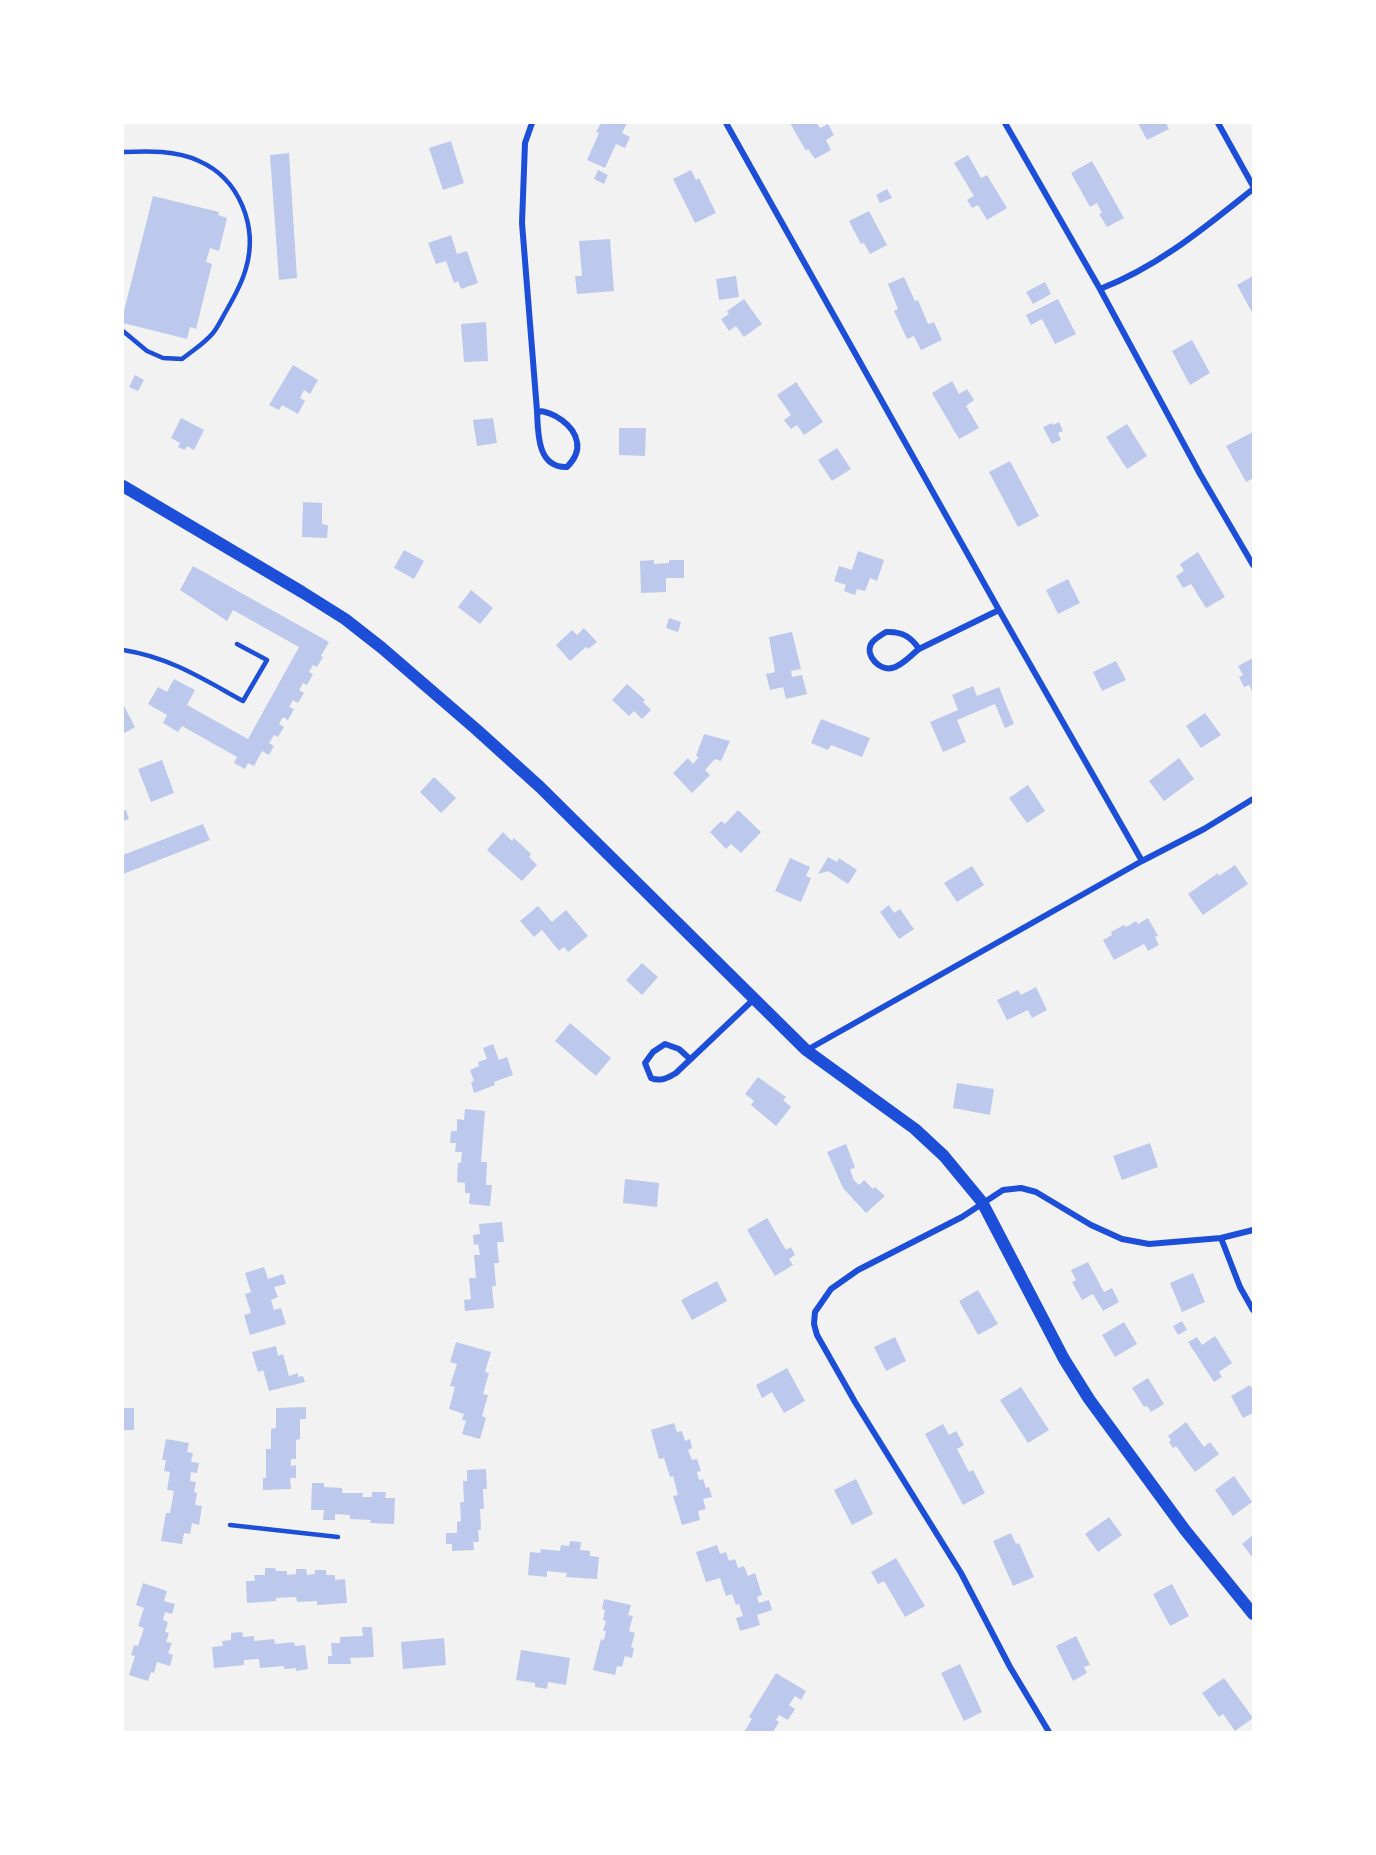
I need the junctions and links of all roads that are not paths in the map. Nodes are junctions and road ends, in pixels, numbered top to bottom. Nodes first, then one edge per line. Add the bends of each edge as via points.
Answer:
1 (532, 123) edge
2 (726, 123) edge
3 (1005, 123) edge
4 (1218, 123) edge
5 (123, 152) edge
6 (1253, 188) edge
7 (1100, 289) junction
8 (123, 331) edge
9 (537, 411) junction
10 (123, 486) edge
11 (1253, 565) edge
12 (999, 610) junction
13 (237, 644) dead end
14 (919, 649) junction
15 (123, 650) edge
16 (1253, 799) edge
17 (1142, 861) junction
18 (754, 999) junction
19 (806, 1050) junction
20 (690, 1059) junction
21 (982, 1202) junction
22 (1253, 1230) edge
23 (1221, 1238) junction
24 (1253, 1310) edge
25 (230, 1525) dead end
26 (338, 1537) dead end
27 (1253, 1614) edge
28 (1049, 1732) edge

1 - 9 street via 525,143 522,223
2 - 12 street
3 - 7 street
4 - 6 street
5 - 8 lane via 182,155 220,174 236,192 248,220 250,244 246,268 233,300 213,333 182,359 163,358 147,351
6 - 7 street via 1162,258
7 - 11 street
9 - 9 street via 543,454 558,468 567,467 577,452 573,432 554,415
10 - 18 main road via 302,592 382,648 540,787
12 - 14 street
12 - 17 street
13 - 15 lane via 267,660 243,701 181,666
14 - 14 street via 890,669 875,664 870,650 885,632 913,639
16 - 17 street
17 - 19 street
18 - 19 main road
18 - 20 street
19 - 21 main road via 915,1129 944,1156
20 - 20 street via 676,1073 655,1080 645,1063 665,1044
21 - 23 street via 1003,1190 1020,1188 1036,1192 1122,1239 1149,1244
21 - 27 main road via 1089,1399 1185,1530
21 - 28 street via 962,1217 858,1270 831,1289 815,1312 817,1335 961,1573
22 - 23 street
23 - 24 street
25 - 26 lane

